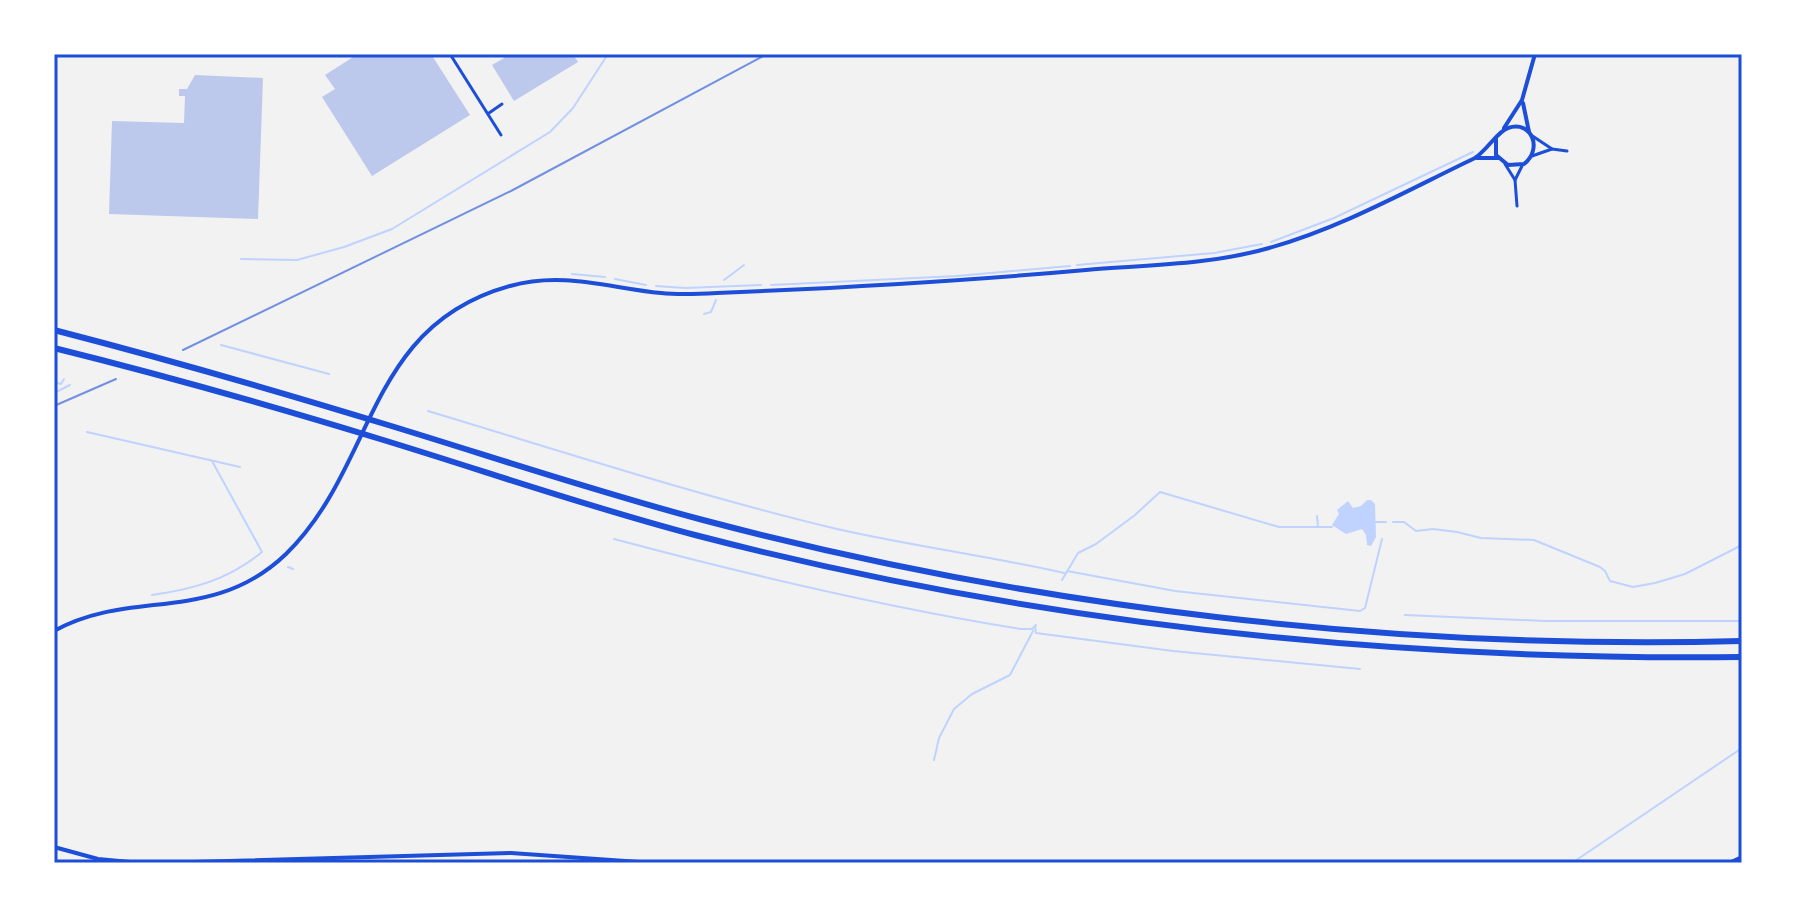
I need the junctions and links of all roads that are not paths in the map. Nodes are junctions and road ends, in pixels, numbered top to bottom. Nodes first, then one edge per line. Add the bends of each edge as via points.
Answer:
1 (450, 54) edge
2 (1535, 54) edge
3 (1522, 100) junction
4 (502, 104) dead end
5 (488, 114) junction
6 (1503, 130) junction
7 (1530, 134) junction
8 (501, 135) dead end
9 (1496, 139) junction
10 (1552, 149) junction
11 (1567, 151) dead end
12 (1532, 156) junction
13 (1475, 158) junction
14 (1498, 158) junction
15 (1505, 164) junction
16 (1524, 164) junction
17 (1515, 180) junction
18 (1517, 206) dead end
19 (54, 330) edge
20 (54, 348) edge
21 (54, 631) edge
22 (1742, 641) edge
23 (1742, 657) edge
24 (54, 847) edge
25 (1742, 857) edge
26 (141, 863) edge
27 (155, 863) edge
28 (654, 863) edge
29 (1729, 863) edge

1 - 5 street
2 - 3 street
3 - 6 street
3 - 7 street
4 - 5 street
5 - 8 street
6 - 7 street via 1516,127
6 - 9 street
7 - 10 street
7 - 12 street
9 - 13 street
9 - 14 street
10 - 11 street
10 - 12 street
12 - 16 street
13 - 14 street
13 - 21 street via 1316,233 1214,259 791,290 674,294 560,279 494,291 448,313 416,341 386,384 319,513 283,557 220,594 100,614
14 - 15 street
15 - 16 street
15 - 17 street
16 - 17 street
17 - 18 street
19 - 22 highway via 703,520 911,568 1240,619 1563,641
20 - 23 highway via 381,439 696,535 885,579 1063,611 1255,636 1569,658
24 - 26 street
25 - 29 street
27 - 28 street via 511,853

